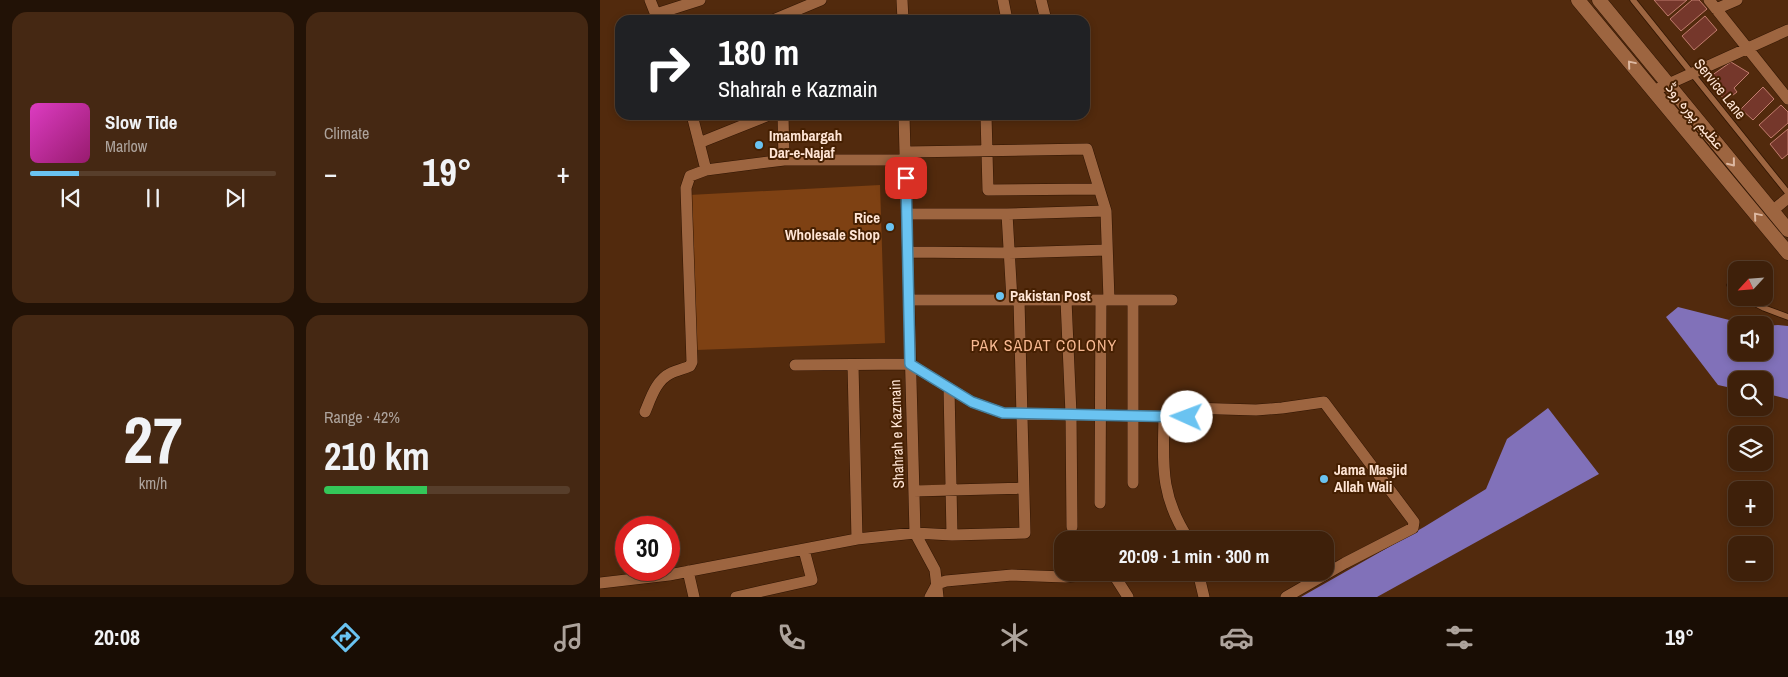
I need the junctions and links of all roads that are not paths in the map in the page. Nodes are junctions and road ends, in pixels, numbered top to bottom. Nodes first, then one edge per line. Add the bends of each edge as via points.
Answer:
1 (650, 0) edge
2 (700, 0) edge
3 (821, 0) edge
4 (902, 0) edge
5 (1003, 0) edge
6 (1041, 0) edge
7 (1578, 0) edge
8 (1599, 0) edge
9 (1633, 0) edge
10 (1737, 0) edge
11 (1713, 4) edge
12 (797, 5) edge
13 (656, 15) edge
14 (662, 15) edge
15 (783, 15) edge
16 (903, 15) edge
17 (1006, 15) edge
18 (1045, 15) edge
19 (1788, 30) edge
20 (1746, 49) junction
21 (1691, 72) junction
22 (1668, 84) junction
23 (1653, 91) junction
24 (1788, 99) edge
25 (693, 120) edge
26 (758, 120) edge
27 (783, 120) edge
28 (904, 120) edge
29 (986, 120) edge
30 (700, 143) junction
31 (987, 152) junction
32 (906, 156) junction
33 (784, 160) junction
34 (706, 170) junction
35 (1100, 189) junction
36 (1788, 193) edge
37 (1788, 198) edge
38 (1106, 211) junction
39 (1772, 211) junction
40 (907, 214) junction
41 (1007, 214) junction
42 (1788, 230) edge
43 (1107, 250) junction
44 (908, 252) junction
45 (1009, 253) junction
46 (1788, 253) edge
47 (909, 300) junction
48 (1015, 300) junction
49 (1066, 300) junction
50 (1105, 300) junction
51 (1133, 300) junction
52 (1172, 300) dead end
53 (1760, 306) edge
54 (1788, 317) edge
55 (910, 364) junction
56 (795, 365) dead end
57 (853, 365) junction
58 (949, 388) junction
59 (645, 412) dead end
60 (1023, 412) junction
61 (1071, 414) junction
62 (1101, 415) junction
63 (1134, 416) junction
64 (1164, 416) junction
65 (1133, 483) dead end
66 (1023, 488) junction
67 (951, 489) junction
68 (914, 491) junction
69 (1100, 503) dead end
70 (1072, 526) dead end
71 (1183, 531) edge
72 (915, 532) junction
73 (952, 535) junction
74 (857, 539) junction
75 (804, 550) junction
76 (688, 572) junction
77 (1200, 581) edge
78 (600, 582) edge
79 (937, 594) edge
80 (694, 597) edge
81 (736, 597) edge
82 (1128, 597) edge
83 (1204, 597) edge
84 (1286, 597) edge

1 - 13 street
2 - 14 street
3 - 12 street
4 - 16 street
5 - 17 street
6 - 18 street
23 -> 7 main road, عظیم پورہ روڈ
8 - 22 main road, عظیم پورہ روڈ
9 - 21 lane, Service Lane
10 - 11 street
11 - 20 street
12 - 15 street
19 - 20 street
20 - 21 street
20 - 24 street
21 - 22 street
21 - 36 lane, Service Lane
22 - 23 street
22 -> 39 main road, عظیم پورہ روڈ
46 -> 23 main road, عظیم پورہ روڈ
25 - 30 street
26 - 30 street
27 - 33 street
28 - 32 street, Shahrah e Kazmain
29 - 31 street
30 - 34 street
31 - 32 street
31 - 35 street via 1088,149
31 - 35 street via 988,190
32 - 33 street
32 - 40 street, Shahrah e Kazmain
33 - 34 street
34 - 59 street via 690,176 686,188 692,364 662,378
35 - 38 street
37 - 39 street
38 - 41 street
38 - 43 street
39 - 42 main road, عظیم پورہ روڈ
40 - 41 street
40 - 44 street, Shahrah e Kazmain
41 - 45 street
43 - 45 street
43 - 50 street
44 - 45 street
44 - 47 street, Shahrah e Kazmain
45 - 48 street
47 - 48 street
47 - 55 street, Shahrah e Kazmain
48 - 49 street
48 - 60 street
49 - 50 street
49 - 61 street
50 - 51 street
50 - 62 street
51 - 52 street
51 - 63 street
53 - 54 lane
55 - 57 street
55 - 58 street
55 - 68 street, Shahrah e Kazmain
56 - 57 street
57 - 74 street
58 - 60 street via 972,402 1003,413
58 - 67 street
60 - 61 street
60 - 66 street
61 - 62 street
61 - 70 street
62 - 63 street
62 - 69 street
63 - 64 street
63 - 65 street
64 - 71 street via 1163,475
64 - 84 street via 1187,417 1189,408 1256,410 1324,402 1414,522 1413,528
66 - 67 street
66 - 73 street via 1025,533
67 - 68 street
67 - 73 street
68 - 72 street, Shahrah e Kazmain
72 - 73 street
72 - 74 street
72 - 79 street, Shahrah e Kazmain via 936,570
74 - 75 street
75 - 76 street
75 - 81 street via 812,580
76 - 78 street
76 - 80 street
77 - 83 street
79 - 82 street via 946,581 1012,575 1064,577 1103,573 1114,575

